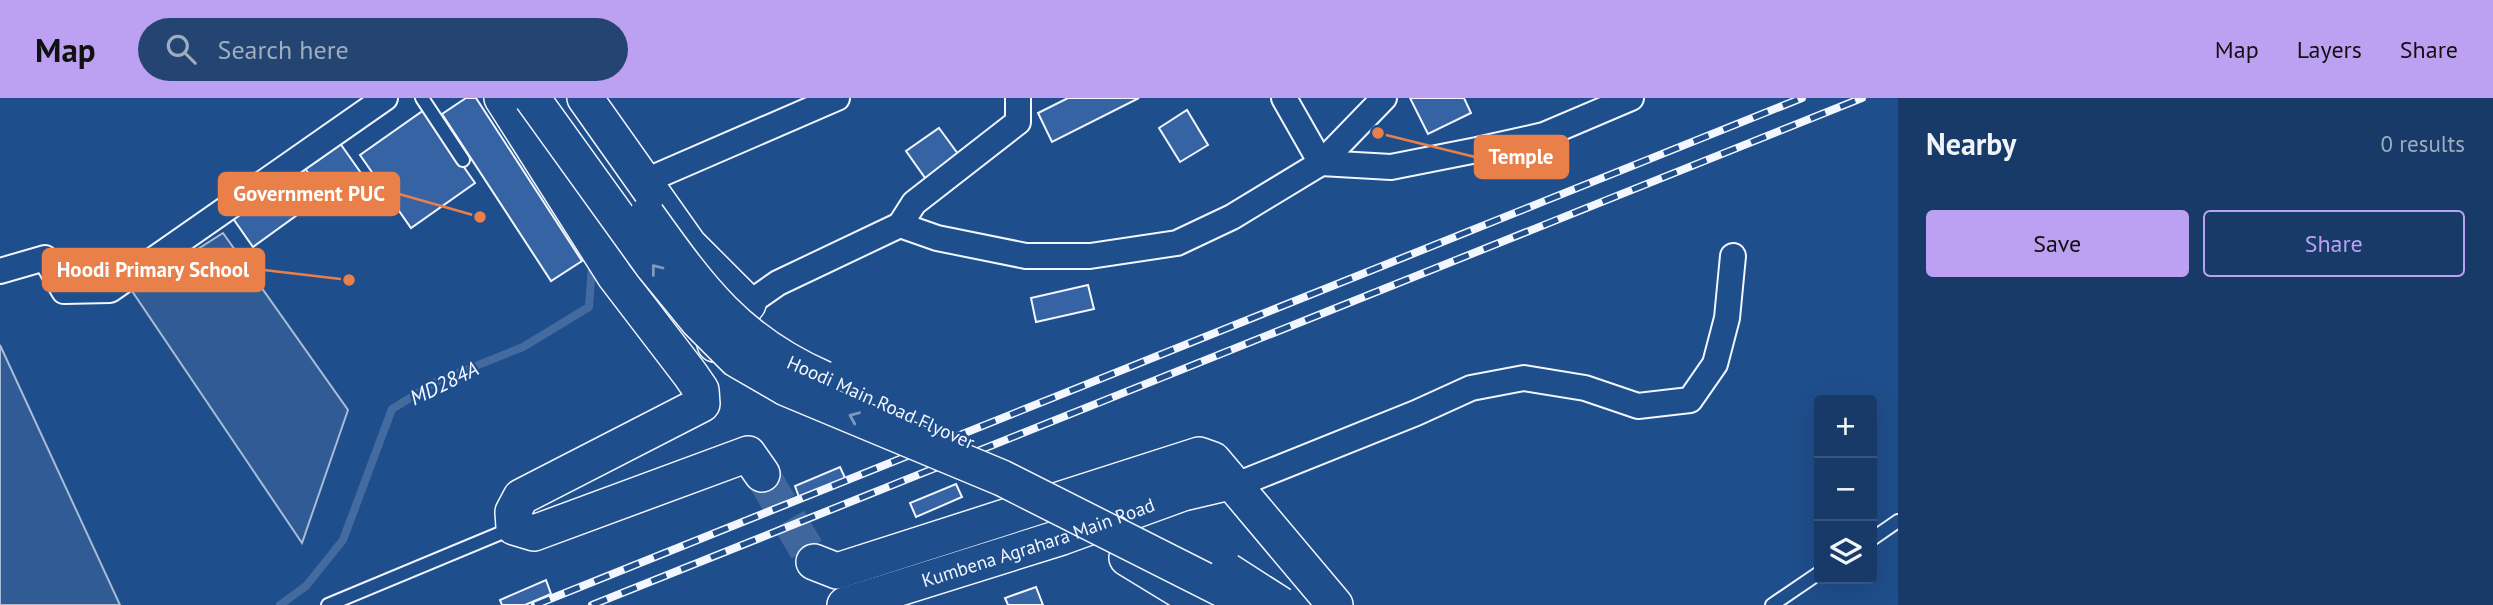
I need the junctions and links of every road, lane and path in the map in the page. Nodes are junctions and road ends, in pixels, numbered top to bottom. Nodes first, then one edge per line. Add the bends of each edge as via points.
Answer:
1 (385, 98) edge
2 (422, 98) edge
3 (502, 98) edge
4 (532, 98) edge
5 (565, 98) edge
6 (585, 98) edge
7 (836, 98) edge
8 (1018, 98) edge
9 (1283, 98) edge
10 (1384, 98) edge
11 (1631, 98) edge
12 (463, 160) dead end
13 (1321, 163) junction
14 (643, 182) junction
15 (900, 225) junction
16 (1733, 256) dead end
17 (0, 271) edge
18 (748, 304) junction
19 (690, 373) junction
20 (762, 474) tunnel mouth
21 (1226, 476) junction
22 (1898, 521) edge
23 (514, 527) junction
24 (1074, 532) junction
25 (1877, 535) edge
26 (1289, 551) junction
27 (814, 562) dead end
28 (1814, 576) edge
29 (328, 605) edge
30 (845, 605) edge
31 (1204, 605) edge
32 (1240, 605) edge
33 (1246, 605) edge
34 (1281, 605) edge
35 (1335, 605) edge
36 (1772, 605) edge

1 - 17 street via 110,290 64,291 45,258
2 - 12 lane
3 - 19 street via 615,276
33 -> 4 street, Hoodi Main Road Flyover, bridge via 1002,478 786,388 736,359 653,266
5 - 34 street, Hoodi Main Road Flyover, bridge via 699,289 733,322 793,365 1052,480 1199,552
6 - 14 street
7 - 14 street
8 - 15 street via 1018,122 914,203
9 - 13 street
10 - 13 street
11 - 13 street via 1544,135 1477,150 1391,167
13 - 15 street via 1232,217 1177,243 1090,256 1002,253
14 - 18 street via 708,268
15 - 18 street via 778,283
16 - 21 street via 1727,318 1715,364 1690,400 1638,406 1585,388 1524,378 1471,388
18 - 19 street
19 - 23 street via 701,390 702,404 521,497 513,512
20 - 23 street via 748,454 534,533
21 - 24 street, Kumbena Agrahara Main Road
21 - 26 street
21 - 27 street, Kumbena Agrahara Main Road via 1199,455 836,570
22 - 25 lane
23 - 29 lane
24 - 30 street, Kumbena Agrahara Main Road
24 - 31 street via 1156,574
26 - 32 street
26 - 35 street
28 - 36 lane

